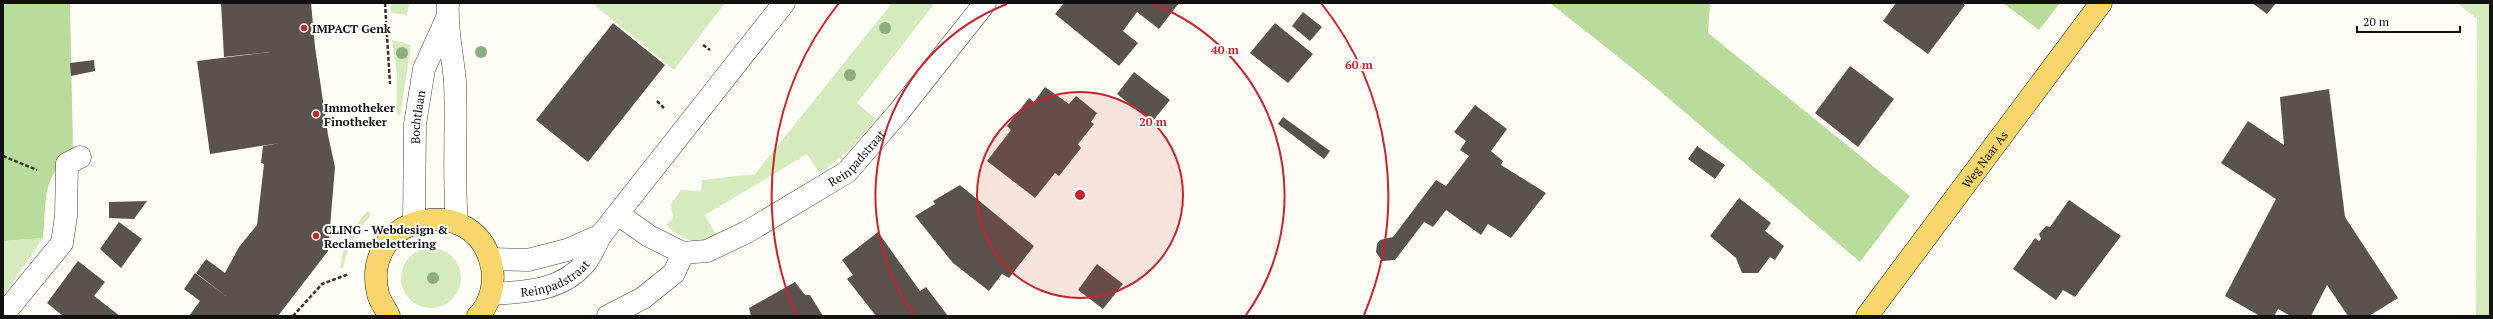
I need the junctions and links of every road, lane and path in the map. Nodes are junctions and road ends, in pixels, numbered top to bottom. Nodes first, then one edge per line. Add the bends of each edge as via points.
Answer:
1 (784, 3) edge
2 (985, 3) edge
3 (2101, 3) edge
4 (447, 10) edge
5 (3, 156) edge
6 (80, 157) dead end
7 (67, 183) junction
8 (619, 215) junction
9 (414, 222) junction
10 (457, 223) junction
11 (601, 235) junction
12 (682, 253) junction
13 (490, 259) junction
14 (351, 273) dead end
15 (491, 294) junction
16 (3, 315) edge
17 (293, 316) edge
18 (389, 316) edge
19 (478, 316) edge
20 (608, 316) edge
21 (1867, 316) edge

1 - 8 street, Reinpadstraat
2 - 12 street, Reinpadstraat via 898,113 847,172 747,232 707,251
3 - 21 main road, Weg Naar As
4 - 9 street, Bochtlaan via 424,68 415,124
4 - 10 street, Bochtlaan via 455,82 454,176
5 - 7 path
6 - 7 street via 67,164
7 - 16 street via 62,243
8 - 11 street, Reinpadstraat
8 - 12 street via 649,236
9 - 10 main road via 435,218
9 - 18 main road via 394,234 381,252 375,274 378,296
10 - 13 main road via 475,234 484,245
11 - 13 street, Reinpadstraat via 567,250 528,260
11 - 15 street, Reinpadstraat via 587,262 570,277 541,290
12 - 20 street via 674,273 643,298
13 - 15 main road via 494,277
14 - 17 path via 322,284
15 - 19 main road

